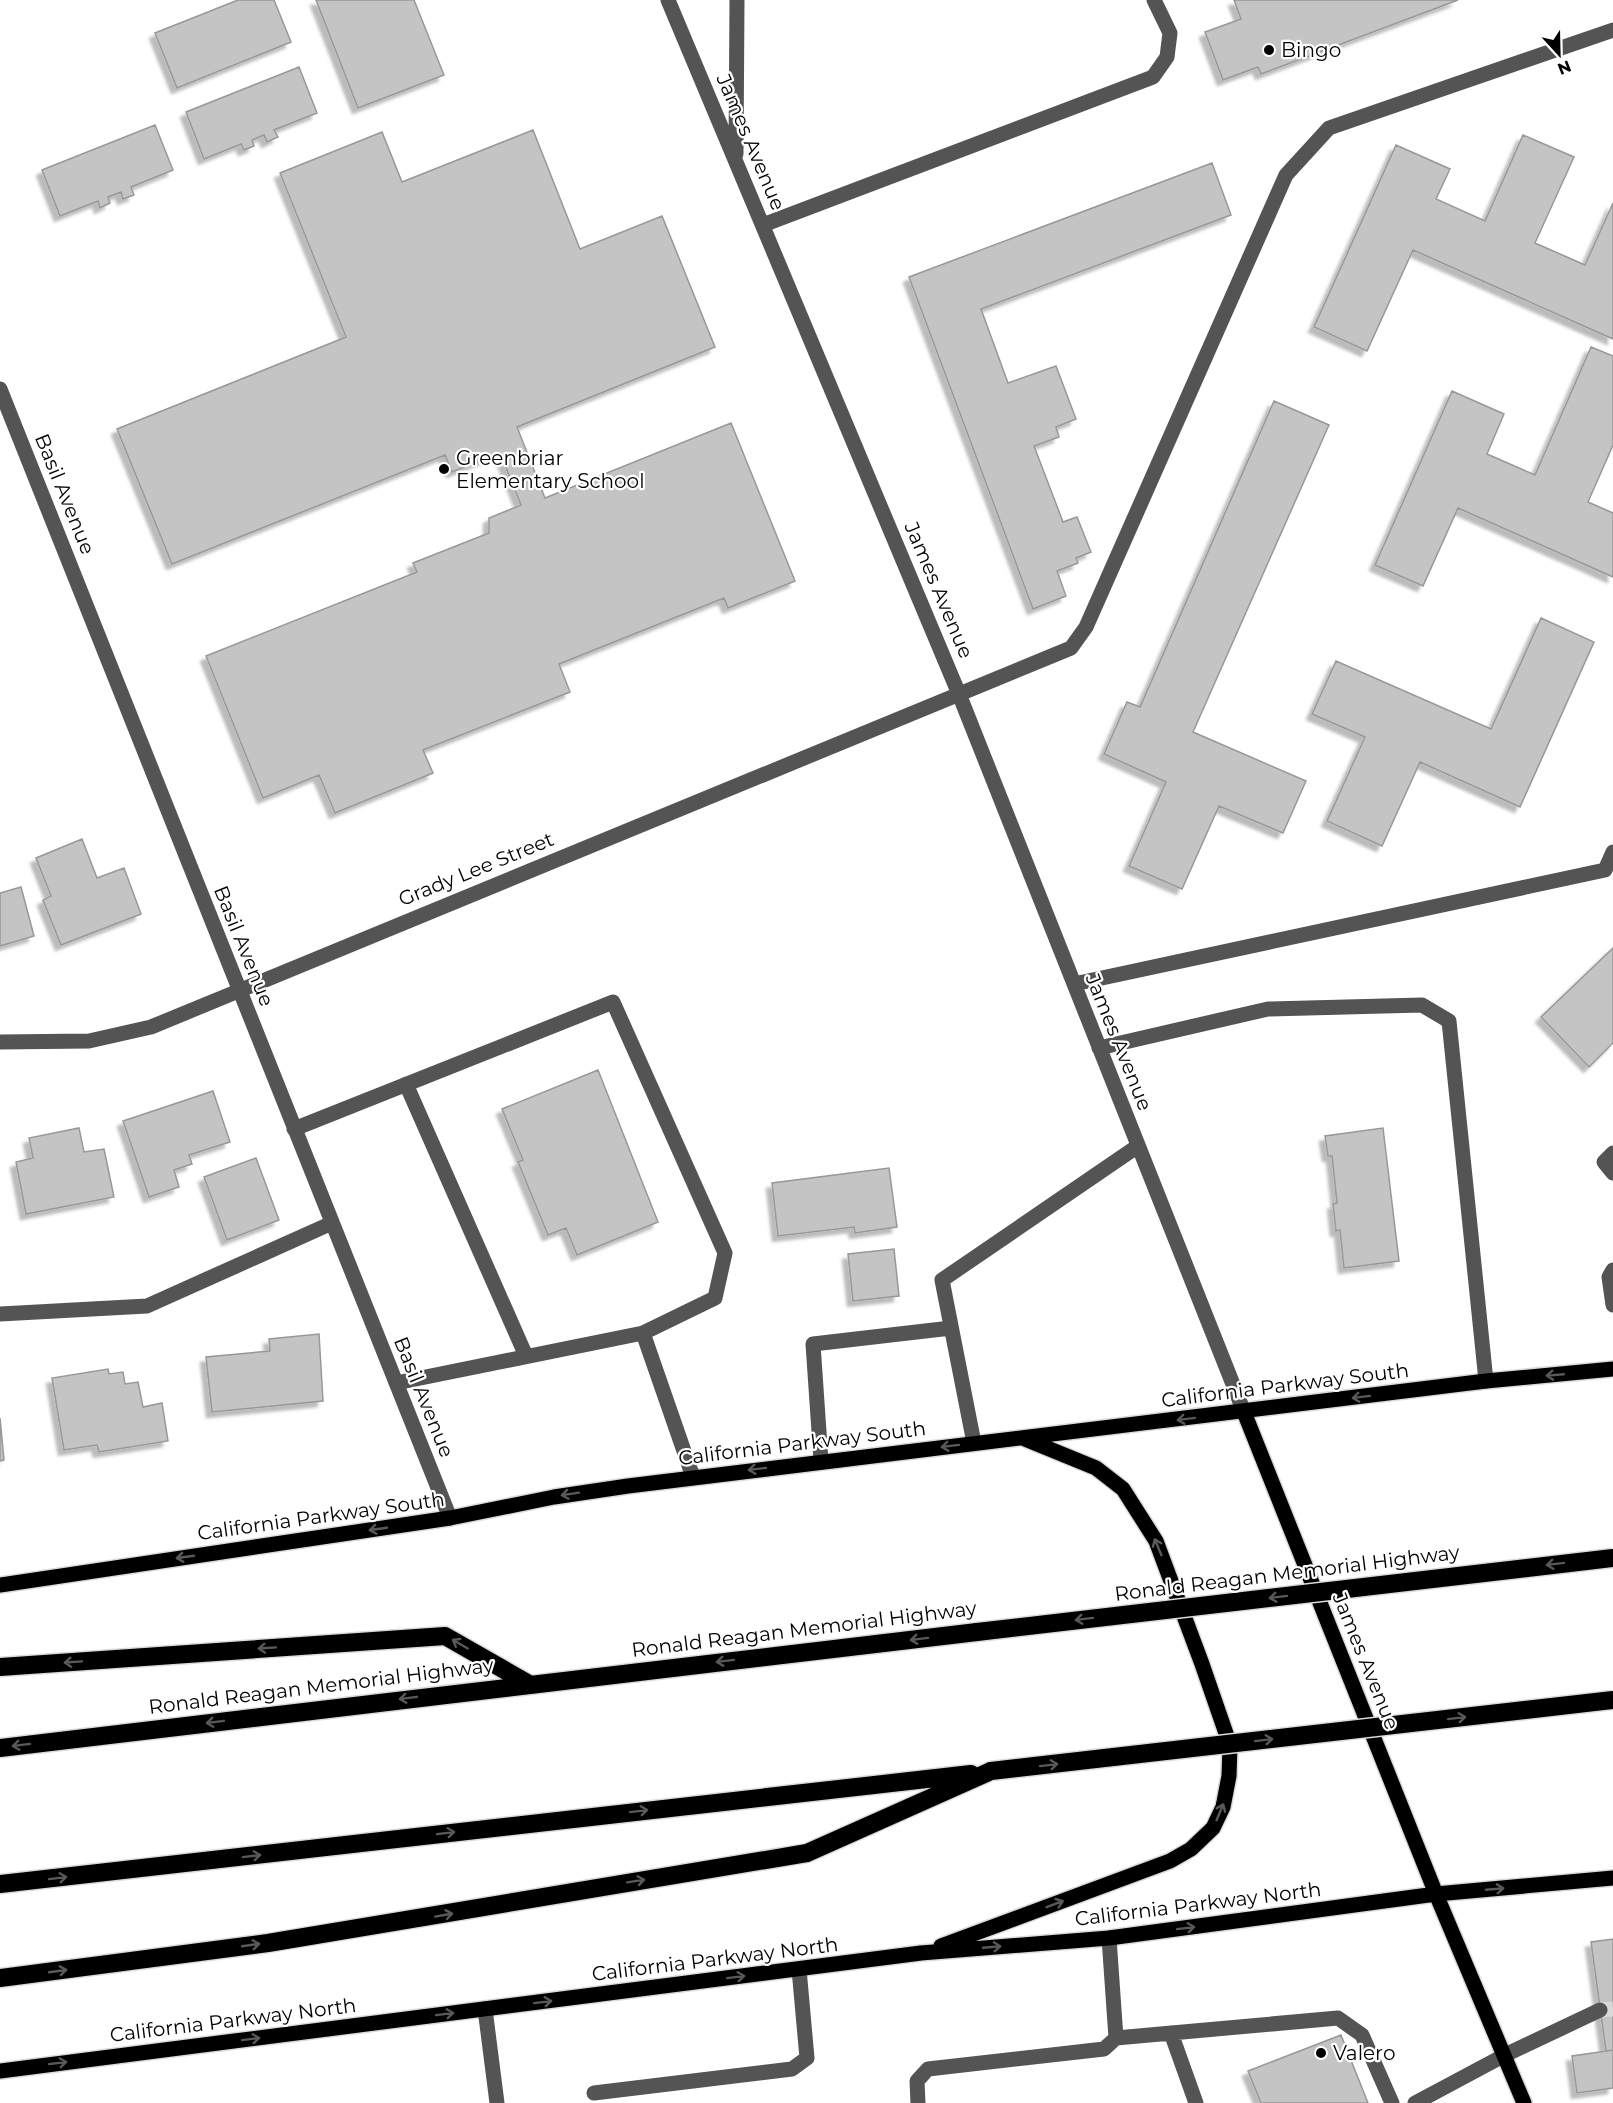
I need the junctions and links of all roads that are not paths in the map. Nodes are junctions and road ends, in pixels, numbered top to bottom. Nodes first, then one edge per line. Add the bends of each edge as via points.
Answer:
1 (668, 0) edge
2 (737, 0) edge
3 (1154, 0) edge
4 (1613, 30) edge
5 (736, 163) junction
6 (763, 225) junction
7 (0, 389) edge
8 (959, 694) junction
9 (1613, 852) edge
10 (1074, 984) junction
11 (239, 989) junction
12 (0, 1042) edge
13 (1099, 1048) junction
14 (406, 1084) junction
15 (294, 1129) junction
16 (1138, 1146) junction
17 (1613, 1153) edge
18 (1613, 1173) edge
19 (332, 1223) junction
20 (1613, 1270) edge
21 (1613, 1305) edge
22 (0, 1314) edge
23 (951, 1328) junction
24 (643, 1333) junction
25 (526, 1356) junction
26 (1613, 1369) edge
27 (1486, 1381) junction
28 (396, 1383) junction
29 (1244, 1412) junction
30 (1022, 1438) junction
31 (974, 1443) junction
32 (821, 1461) junction
33 (693, 1477) junction
34 (450, 1518) junction
35 (1613, 1557) edge
36 (0, 1585) edge
37 (0, 1667) edge
38 (529, 1684) junction
39 (1613, 1700) edge
40 (0, 1748) edge
41 (991, 1771) junction
42 (1613, 1878) edge
43 (0, 1884) edge
44 (1436, 1894) junction
45 (1109, 1938) junction
46 (921, 1953) junction
47 (799, 1969) junction
48 (0, 1978) edge
49 (485, 2009) junction
50 (1600, 2010) tunnel mouth
51 (1171, 2033) junction
52 (1116, 2038) junction
53 (1505, 2055) junction
54 (0, 2070) edge
55 (594, 2093) dead end
56 (497, 2103) edge
57 (918, 2103) edge
58 (1196, 2103) edge
59 (1392, 2103) edge
60 (1415, 2103) edge
61 (1524, 2103) edge

1 - 5 street, James Avenue
2 - 5 street
3 - 6 street via 1170,33 1167,57 1153,77
4 - 8 street, Grady Lee Street via 1329,128 1286,175 1086,627 1071,648
5 - 6 street, James Avenue
6 - 8 street, James Avenue
7 - 11 street, Basil Avenue
8 - 10 street, James Avenue
8 - 11 street, Grady Lee Street
9 - 10 street via 1605,870
10 - 13 street, James Avenue
11 - 12 street, Grady Lee Street via 150,1027 89,1041
11 - 15 street, Basil Avenue
13 - 16 street, James Avenue
13 - 27 street via 1268,1009 1422,1005 1449,1021
14 - 15 street
14 - 24 street via 613,1002 725,1253 715,1298
14 - 25 street
15 - 19 street, Basil Avenue
16 - 23 street via 942,1280
16 - 29 street, James Avenue
17 - 18 street via 1604,1162
19 - 22 street via 147,1306
19 - 28 street, Basil Avenue
20 - 21 street via 1609,1277
23 - 31 street
23 - 32 street via 813,1344
24 - 25 street
24 - 33 street
25 - 28 street
26 -> 27 main road, California Parkway South
27 -> 29 main road, California Parkway South
28 - 34 street, Basil Avenue
29 -> 30 main road, California Parkway South
29 - 44 main road, James Avenue
30 - 31 main road, California Parkway South
46 -> 30 main road via 1170,1861 1191,1850 1213,1828 1223,1807 1230,1745 1156,1541 1123,1489 1096,1468
31 -> 32 main road, California Parkway South
32 -> 33 main road, California Parkway South
33 -> 34 main road, California Parkway South via 554,1497
34 -> 36 main road, California Parkway South
35 -> 38 highway, Ronald Reagan Memorial Highway, bridge
38 -> 37 highway via 445,1636
38 -> 40 highway, Ronald Reagan Memorial Highway
41 -> 39 highway, bridge
43 -> 41 highway
48 -> 41 highway via 268,1943 807,1853
44 -> 42 main road, California Parkway North
45 -> 44 main road, California Parkway North
44 - 53 main road, James Avenue
46 -> 45 main road, California Parkway North
45 - 52 street
46 - 47 main road, California Parkway North
49 -> 47 main road, California Parkway North
47 - 55 street via 807,2058 792,2069
54 -> 49 main road, California Parkway North
49 - 56 street
50 - 53 street
51 - 52 street
51 - 58 street
51 - 59 street via 1338,2018 1362,2035
52 - 57 street via 1104,2049 928,2069 917,2081
53 - 60 street
53 - 61 main road, James Avenue

